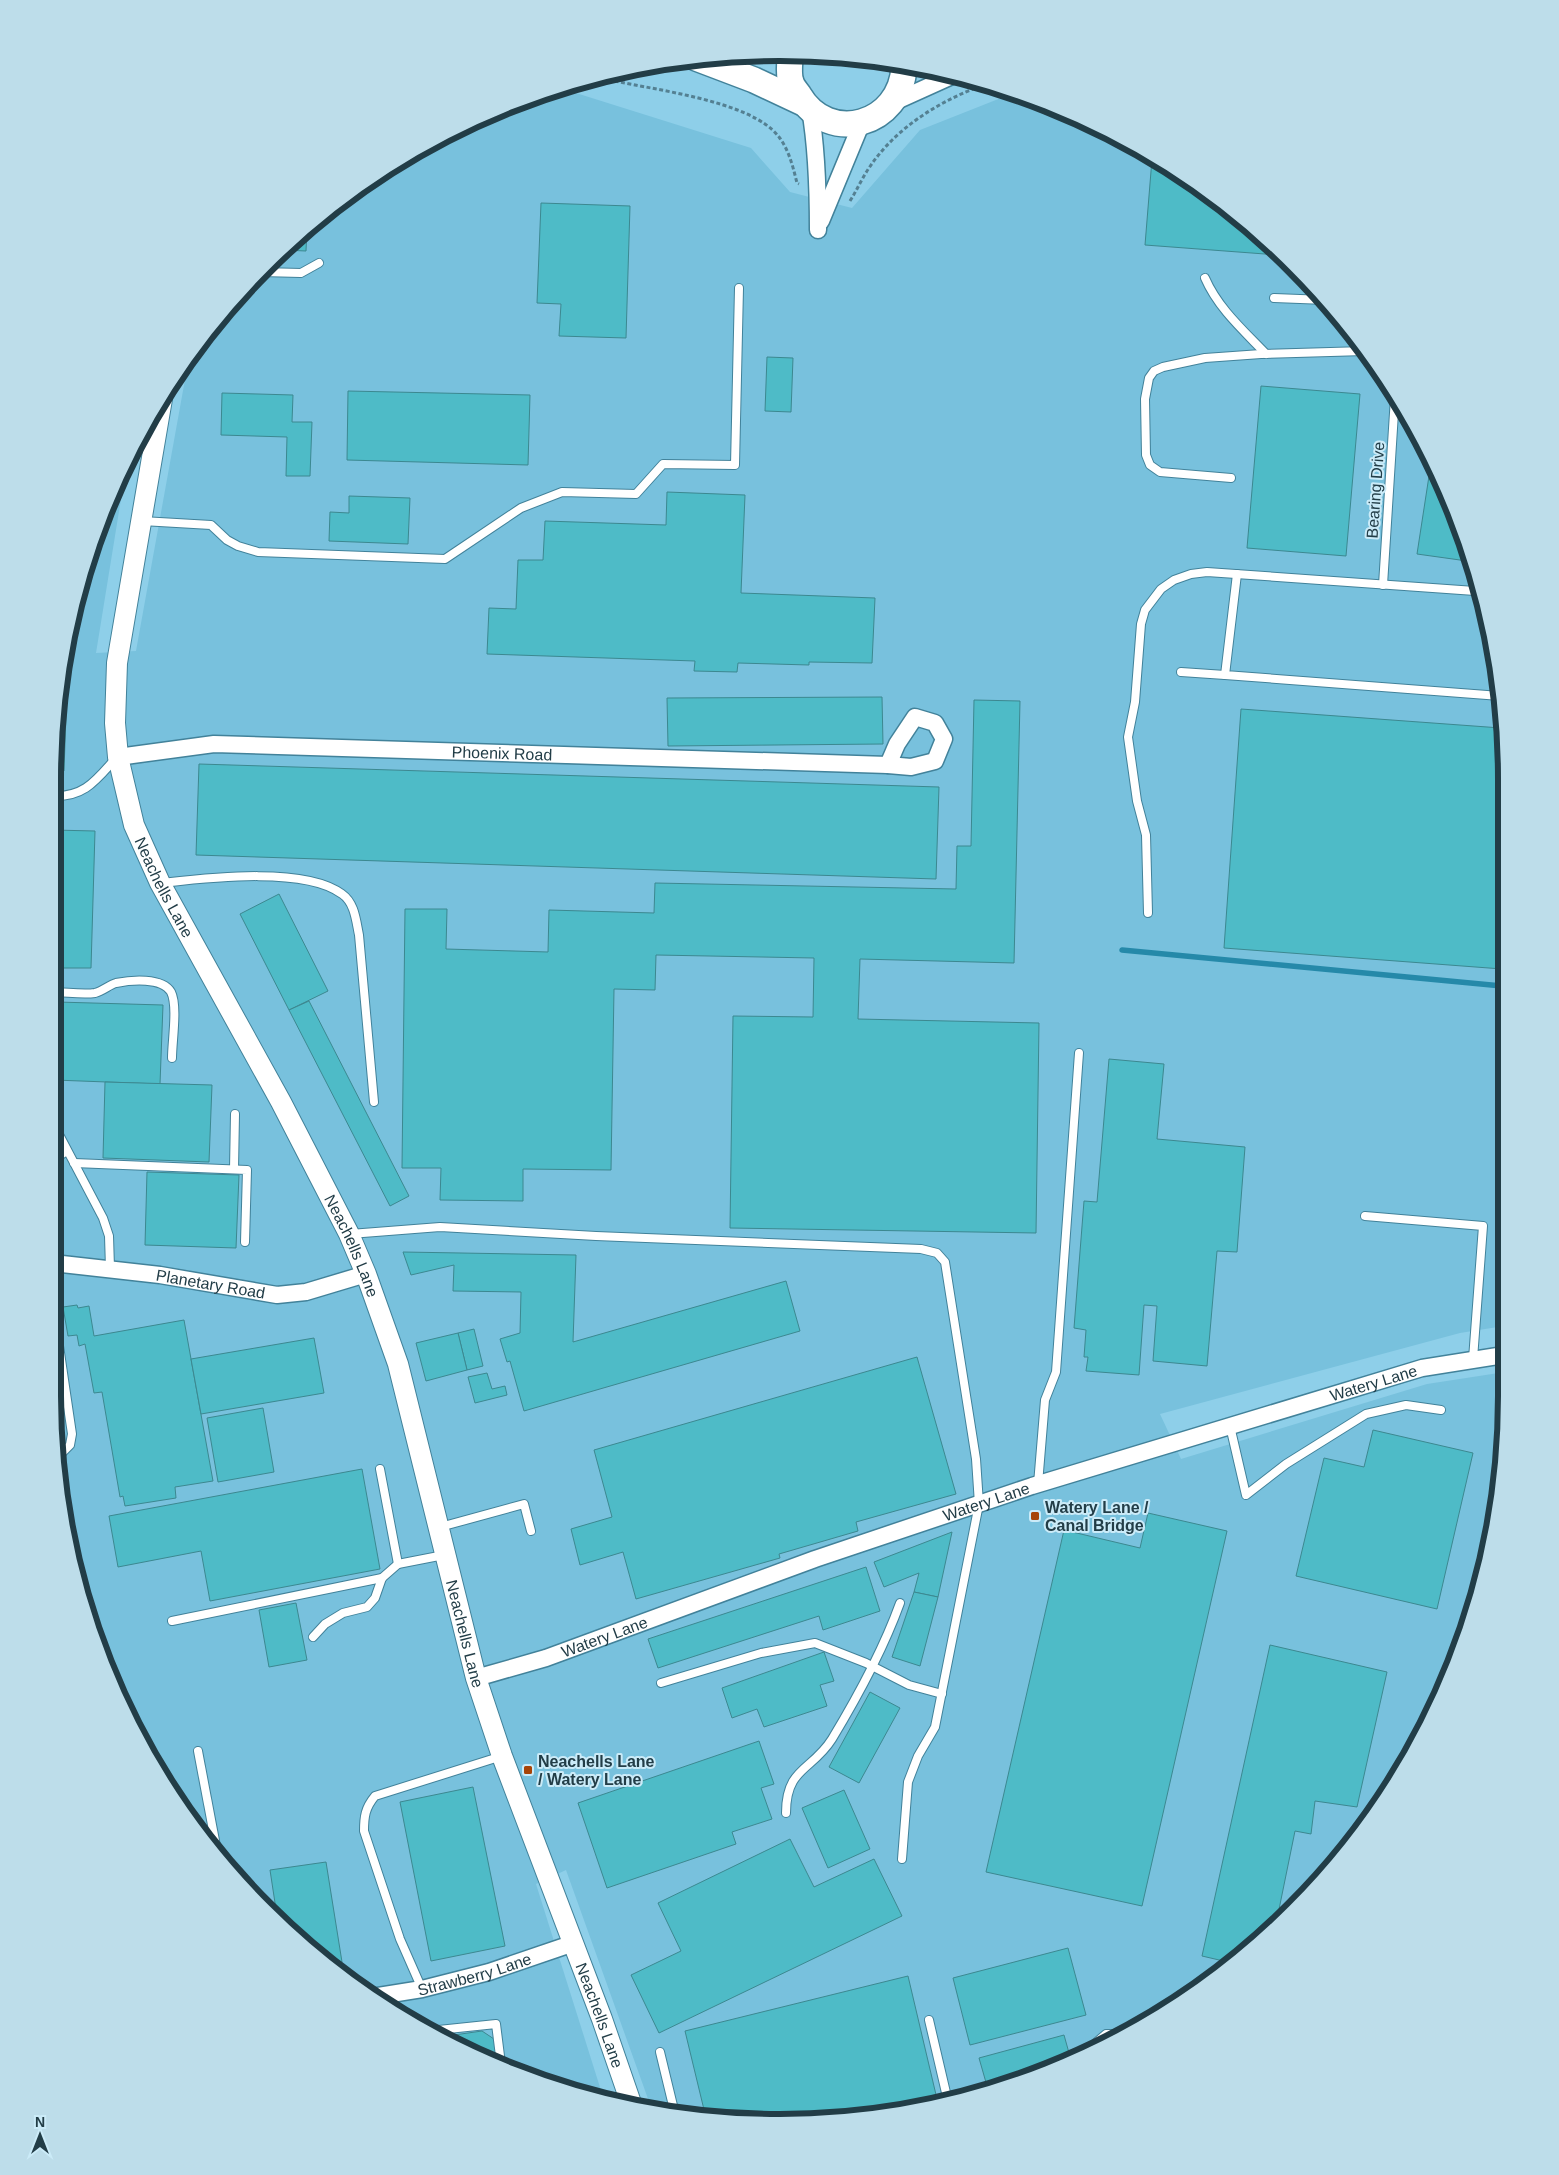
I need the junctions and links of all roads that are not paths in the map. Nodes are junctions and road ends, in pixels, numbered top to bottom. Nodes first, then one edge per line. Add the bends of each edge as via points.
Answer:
1 (790, 61) edge
2 (714, 65) edge
3 (904, 72) edge
4 (942, 80) edge
5 (892, 103) junction
6 (806, 106) junction
7 (862, 122) junction
8 (319, 264) dead end
9 (272, 272) edge
10 (1206, 278) dead end
11 (739, 288) dead end
12 (1274, 298) dead end
13 (1314, 300) edge
14 (1356, 351) edge
15 (1266, 354) junction
16 (1395, 409) edge
17 (159, 417) edge
18 (1232, 478) dead end
19 (142, 521) junction
20 (1237, 574) junction
21 (1383, 585) junction
22 (1472, 591) edge
23 (1181, 672) dead end
24 (1225, 676) junction
25 (1493, 695) edge
26 (118, 757) junction
27 (888, 765) dead end
28 (61, 796) edge
29 (160, 883) junction
30 (1148, 913) dead end
31 (61, 992) edge
32 (1079, 1053) dead end
33 (172, 1058) dead end
34 (374, 1102) dead end
35 (235, 1114) dead end
36 (61, 1140) edge
37 (67, 1151) junction
38 (61, 1155) edge
39 (74, 1163) junction
40 (234, 1169) junction
41 (1365, 1216) dead end
42 (349, 1234) junction
43 (245, 1242) dead end
44 (61, 1264) edge
45 (110, 1268) junction
46 (366, 1274) junction
47 (1498, 1356) edge
48 (1473, 1359) junction
49 (61, 1366) edge
50 (62, 1370) joint
51 (1441, 1410) dead end
52 (1230, 1426) junction
53 (64, 1451) edge
54 (380, 1470) dead end
55 (1038, 1484) junction
56 (979, 1504) junction
57 (438, 1527) junction
58 (531, 1531) dead end
59 (444, 1555) junction
60 (398, 1564) junction
61 (382, 1578) junction
62 (900, 1603) dead end
63 (172, 1622) dead end
64 (313, 1637) dead end
65 (872, 1666) junction
66 (476, 1678) junction
67 (660, 1683) dead end
68 (942, 1694) junction
69 (198, 1751) dead end
70 (502, 1756) junction
71 (786, 1813) dead end
72 (215, 1839) edge
73 (902, 1858) dead end
74 (574, 1943) junction
75 (422, 1989) junction
76 (383, 1995) edge
77 (929, 2020) dead end
78 (442, 2030) edge
79 (660, 2052) dead end
80 (500, 2057) edge
81 (946, 2094) edge
82 (629, 2098) edge
83 (673, 2106) edge

1 - 6 main road via 790,82
2 - 6 main road via 754,80
3 - 5 main road via 903,81
4 - 5 street
5 - 7 main road via 876,117
6 - 7 main road via 824,119 842,124
6 - 7 street via 826,192
8 - 9 lane via 301,273
10 - 15 lane via 1222,308
11 - 19 lane via 735,465 663,464 636,494 562,492 521,508 445,559 258,552 227,540 211,525
12 - 13 lane
14 - 15 lane
15 - 18 lane via 1184,362 1163,367 1149,378 1145,399 1146,455 1150,465 1160,472
16 - 21 lane, Bearing Drive
17 - 19 street, Neachells Lane
19 - 26 street, Neachells Lane via 117,662 115,723
20 - 21 lane
20 - 24 lane
20 - 30 lane via 1207,572 1174,580 1161,589 1145,610 1128,737 1137,801 1146,835
21 - 22 lane
23 - 24 lane
24 - 25 lane
26 - 27 street, Phoenix Road via 214,744
26 - 28 lane via 89,787
26 - 29 street, Neachells Lane via 134,825
29 - 34 lane via 225,876 290,878 313,880 343,894 354,912 359,935
29 - 42 street, Neachells Lane via 281,1102
31 - 33 lane via 94,993 128,981 165,985 174,1003
32 - 55 lane via 1056,1372 1045,1400
35 - 40 lane
36 - 37 lane
37 - 38 lane
37 - 39 lane
39 - 40 lane
39 - 45 lane via 110,1236
40 - 43 lane via 247,1170
41 - 48 lane via 1483,1226
42 - 46 street, Neachells Lane
42 - 56 lane via 440,1227 922,1249 937,1253 945,1262 976,1459
44 - 45 street, Planetary Road
45 - 46 street, Planetary Road via 278,1295 306,1292
46 - 57 street, Neachells Lane via 398,1364
47 - 48 street, Watery Lane
48 - 52 street, Watery Lane via 1422,1368
49 - 50 lane
50 - 53 lane via 72,1434 70,1444
51 - 52 lane via 1406,1405 1366,1414 1286,1464 1246,1495
52 - 55 street, Watery Lane
54 - 60 lane
55 - 56 street, Watery Lane
56 - 66 street, Watery Lane via 815,1559 546,1658
56 - 68 lane
57 - 58 lane via 524,1504
57 - 59 street, Neachells Lane
59 - 60 lane
59 - 66 street, Neachells Lane
60 - 61 lane
61 - 63 lane
61 - 64 lane via 375,1598 367,1607 343,1613 325,1624
62 - 65 lane
65 - 67 lane via 815,1644 761,1654
65 - 68 lane via 909,1684
65 - 71 lane via 831,1740 793,1780 786,1799
66 - 70 street, Neachells Lane
68 - 73 lane via 936,1727 918,1756 908,1782
69 - 72 lane
70 - 74 street, Neachells Lane
70 - 75 lane via 375,1796 368,1805 364,1831 400,1939
74 - 75 street, Strawberry Lane via 489,1972
74 - 82 street, Neachells Lane
75 - 76 street, Strawberry Lane
77 - 81 lane
78 - 80 lane via 496,2024
79 - 83 lane

